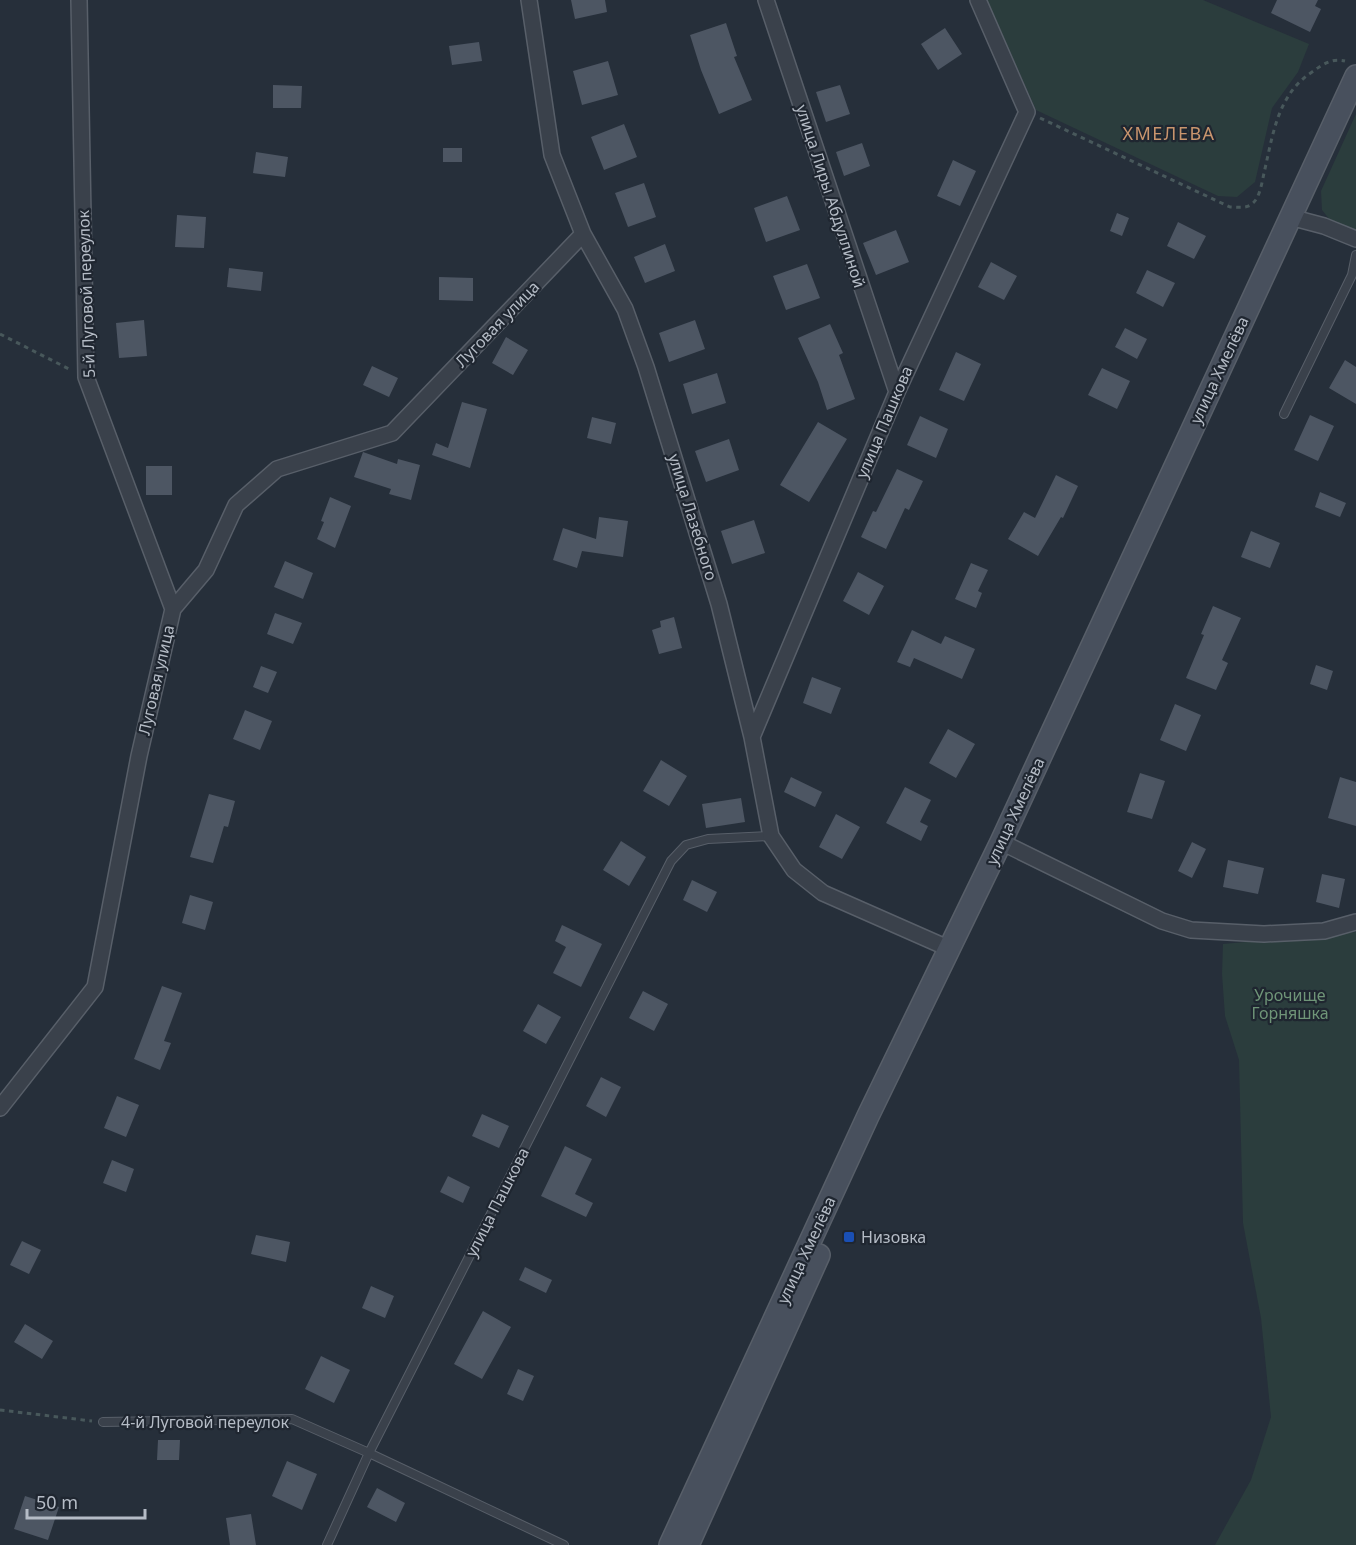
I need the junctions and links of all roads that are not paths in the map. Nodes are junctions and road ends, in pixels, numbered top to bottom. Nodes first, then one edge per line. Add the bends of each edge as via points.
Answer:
1 (79, 0) edge
2 (529, 0) edge
3 (766, 0) edge
4 (978, 0) edge
5 (1351, 68) edge
6 (1290, 217) junction
7 (583, 234) junction
8 (1353, 238) edge
9 (1356, 254) edge
10 (897, 392) junction
11 (1284, 414) dead end
12 (173, 609) junction
13 (752, 737) junction
14 (771, 836) junction
15 (1001, 842) junction
16 (1356, 922) edge
17 (950, 949) junction
18 (0, 1108) edge
19 (103, 1422) road end
20 (369, 1453) junction
21 (327, 1545) edge
22 (564, 1545) edge
23 (670, 1545) edge
24 (688, 1545) edge

1 - 12 street, 5-й Луговой переулок via 86,377
2 - 7 street, улица Лазебного via 552,155
3 - 10 street, улица Лиры Абдуллиной
4 - 10 street, улица Пашкова via 1027,112
5 - 6 main road, улица Хмелёва
6 - 8 street
6 - 15 main road, улица Хмелёва
7 - 12 street, Луговая улица via 392,433 277,469 236,505 206,570
7 - 13 street, улица Лазебного via 625,309 646,367 719,604
8 - 9 lane
9 - 11 lane via 1352,275
10 - 13 street, улица Пашкова
12 - 18 street, Луговая улица via 139,756 95,987
13 - 14 street, улица Лазебного
14 - 17 street, улица Лазебного via 794,870 823,893
14 - 20 lane, улица Пашкова via 708,839 686,845 671,861
15 - 16 street via 1162,921 1191,930 1264,934 1324,931
15 - 17 main road, улица Хмелёва
17 - 23 main road, улица Хмелёва via 868,1116
17 - 24 main road via 792,1318
19 - 20 lane, 4-й Луговой переулок via 292,1419
20 - 21 lane, улица Пашкова
20 - 22 lane, 4-й Луговой переулок

